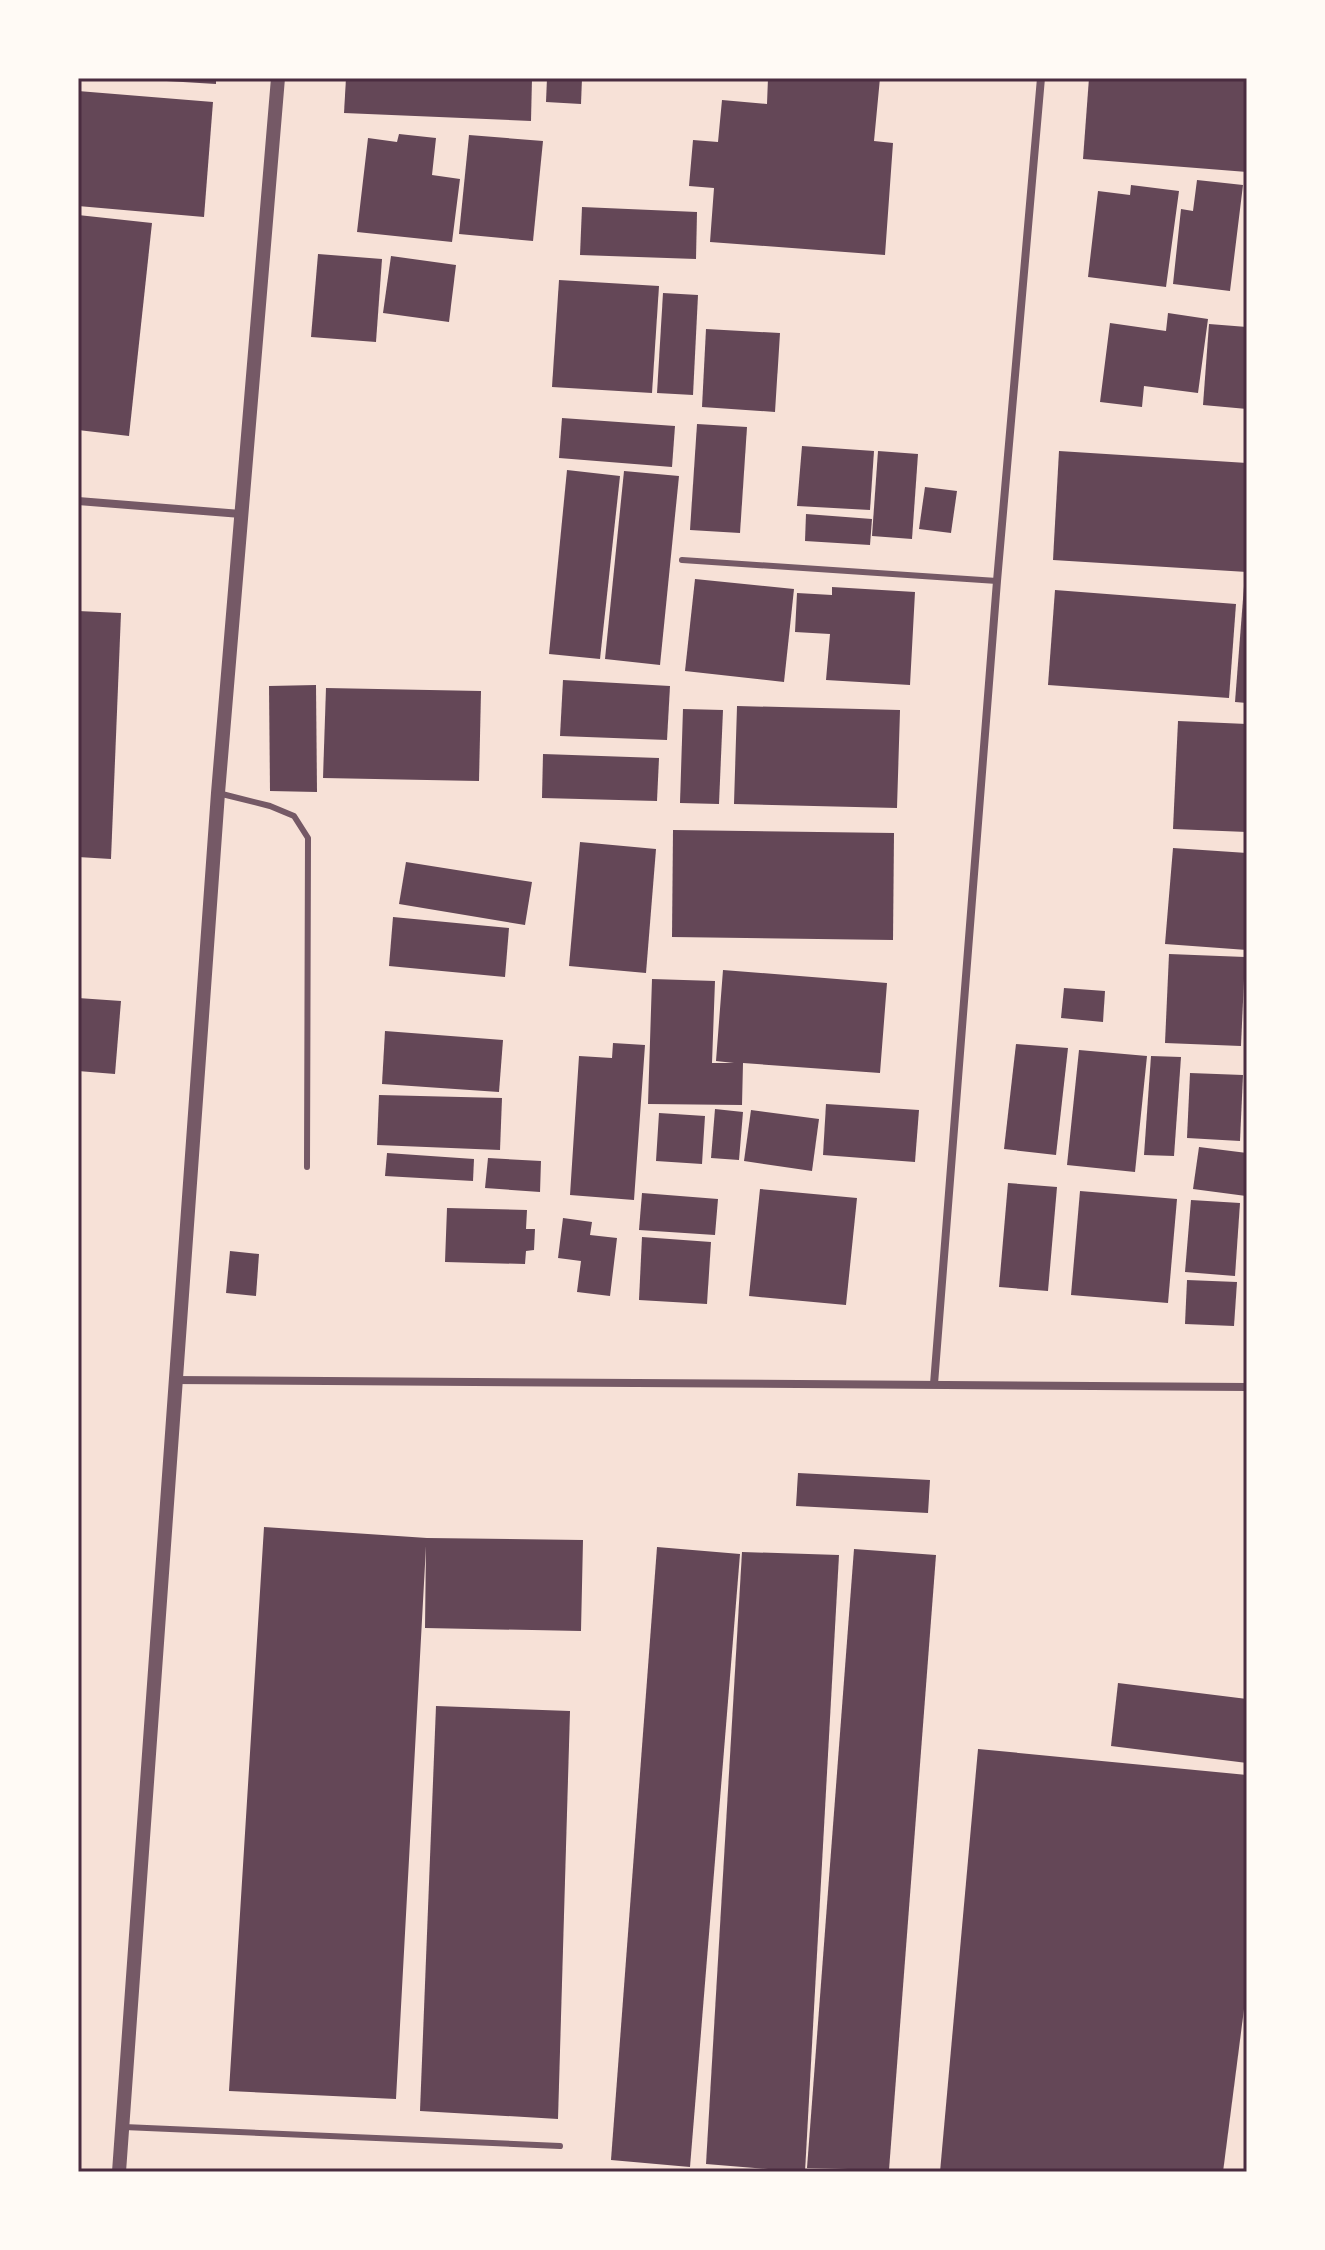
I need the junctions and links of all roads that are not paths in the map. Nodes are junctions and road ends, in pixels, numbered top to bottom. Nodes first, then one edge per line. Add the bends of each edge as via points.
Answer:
1 (278, 78) edge
2 (1041, 78) edge
3 (78, 501) edge
4 (241, 514) junction
5 (682, 560) dead end
6 (997, 581) junction
7 (218, 793) junction
8 (307, 1167) dead end
9 (173, 1380) junction
10 (934, 1384) junction
11 (1247, 1387) edge
12 (121, 2127) junction
13 (560, 2146) dead end
14 (119, 2172) edge

1 - 4 street
2 - 6 street
3 - 4 street
4 - 7 street
5 - 6 lane
6 - 10 street
7 - 8 lane via 294,816 308,838
7 - 9 street
9 - 10 street
9 - 12 street
10 - 11 street
12 - 13 lane
12 - 14 street

